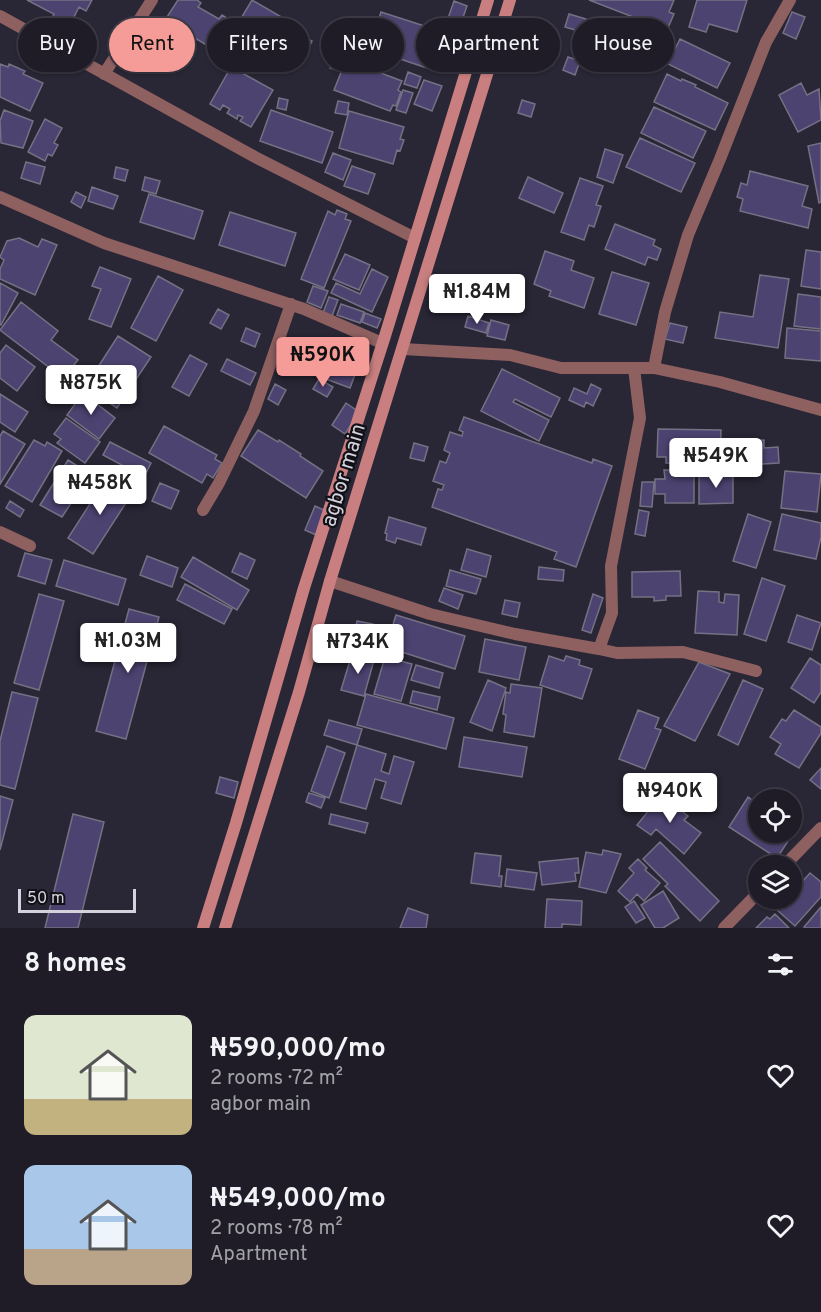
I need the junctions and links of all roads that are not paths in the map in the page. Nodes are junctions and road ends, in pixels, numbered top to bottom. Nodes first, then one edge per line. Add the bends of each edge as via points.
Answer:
1 (152, 0) edge
2 (488, 0) edge
3 (510, 0) edge
4 (790, 0) edge
5 (0, 16) edge
6 (104, 74) junction
7 (443, 147) junction
8 (463, 154) junction
9 (0, 197) edge
10 (415, 238) junction
11 (291, 304) junction
12 (382, 343) junction
13 (403, 349) junction
14 (634, 368) junction
15 (654, 368) junction
16 (818, 406) edge
17 (203, 510) dead end
18 (0, 532) edge
19 (30, 546) dead end
20 (330, 581) junction
21 (599, 648) junction
22 (756, 671) dead end
23 (820, 831) edge
24 (795, 855) edge
25 (748, 903) edge
26 (204, 928) edge
27 (225, 928) edge
28 (724, 928) edge

1 - 6 street
2 - 7 main road, agbor main
3 - 8 main road, agbor main
4 - 15 street via 766,42 688,235 665,312
5 - 6 street
6 - 10 street
7 - 8 main road
7 - 10 main road, agbor main
8 - 13 main road, agbor main
9 - 11 street via 104,243
10 - 12 main road, agbor main
11 - 12 street
11 - 17 street via 254,411
12 - 26 main road, agbor main via 304,588
13 - 14 street via 510,355 561,368
13 - 20 main road, agbor main
14 - 15 street
14 - 21 street via 640,418 611,566 612,613
15 - 16 street
18 - 19 street
20 - 21 street via 430,614 514,634
20 - 27 main road, agbor main
21 - 22 street via 617,653 683,651
23 - 24 street
25 - 28 street

